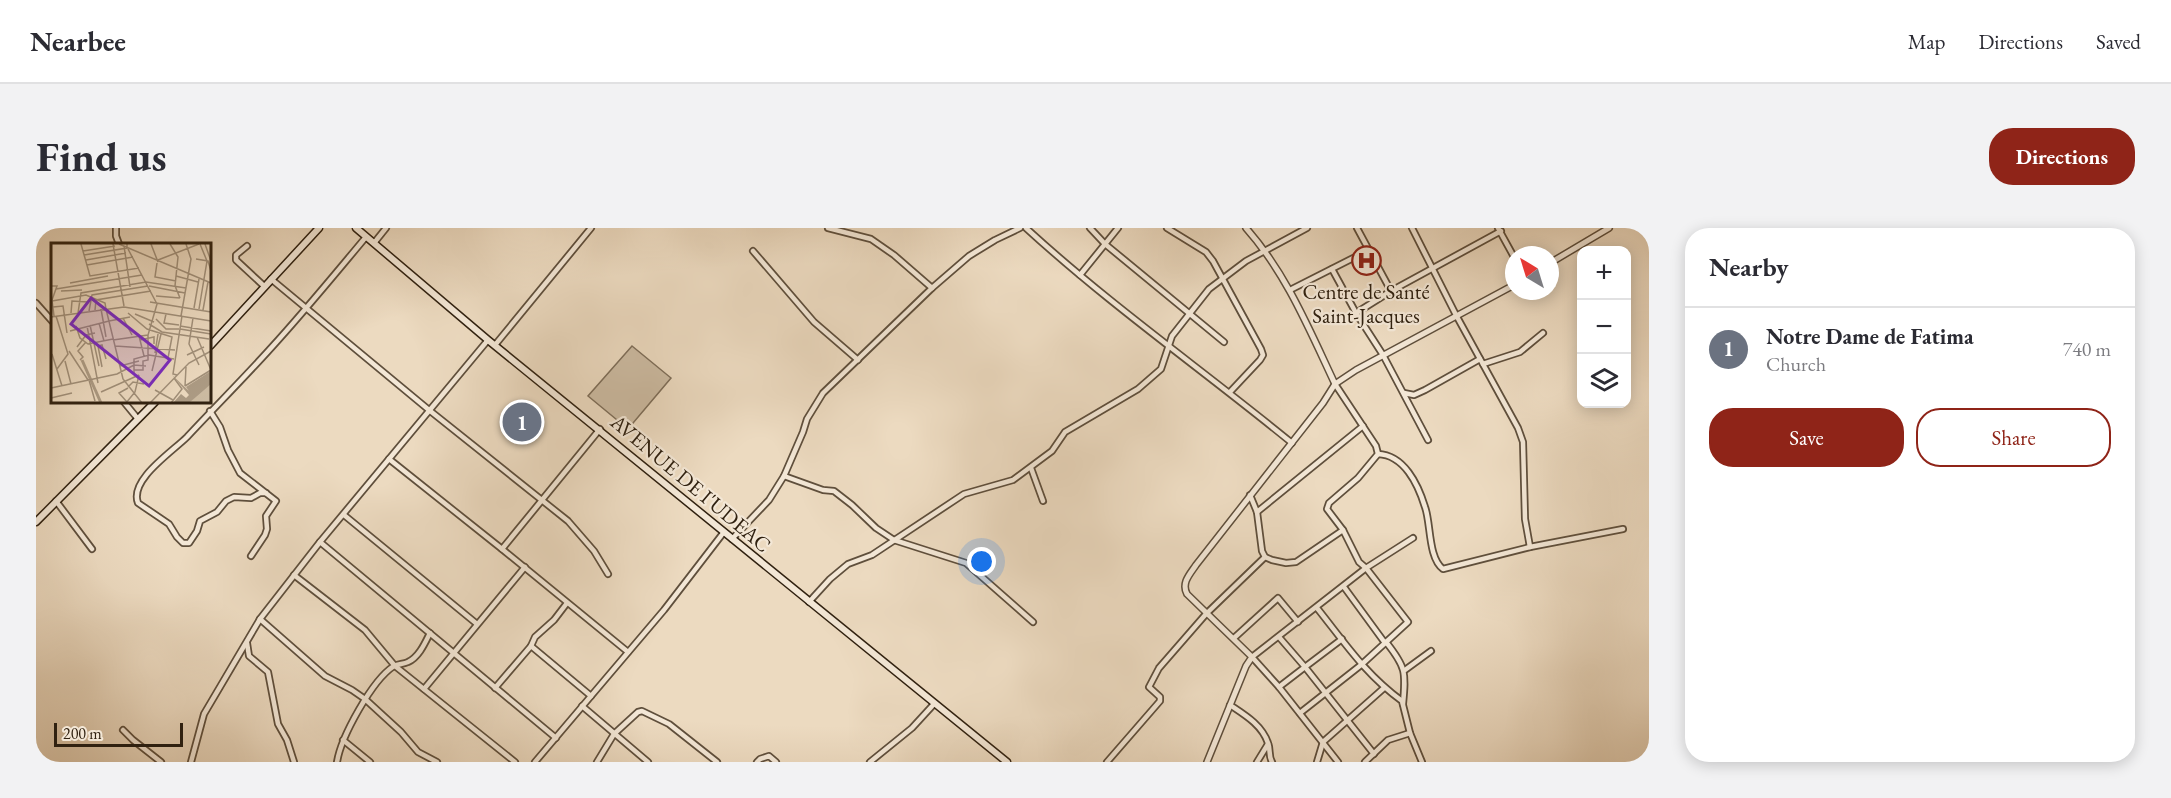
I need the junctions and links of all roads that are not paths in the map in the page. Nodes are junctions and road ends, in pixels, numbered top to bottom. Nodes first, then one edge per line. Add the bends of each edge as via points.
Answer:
1 (116, 228) edge
2 (319, 228) edge
3 (356, 228) edge
4 (386, 228) edge
5 (591, 228) edge
6 (828, 228) edge
7 (1020, 228) edge
8 (1026, 228) edge
9 (1090, 228) edge
10 (1118, 228) edge
11 (1167, 228) edge
12 (1246, 228) edge
13 (1307, 228) edge
14 (1357, 228) edge
15 (1412, 228) edge
16 (1609, 228) edge
17 (1500, 229) edge
18 (366, 237) junction
19 (119, 243) edge
20 (374, 243) junction
21 (1105, 244) junction
22 (247, 246) dead end
23 (1509, 246) edge
24 (1369, 250) junction
25 (753, 251) dead end
26 (1265, 251) junction
27 (1559, 258) edge
28 (1432, 268) junction
29 (1332, 269) junction
30 (1080, 275) junction
31 (1222, 278) junction
32 (271, 279) junction
33 (264, 286) junction
34 (932, 288) junction
35 (1290, 290) junction
36 (1505, 290) edge
37 (1391, 291) junction
38 (36, 303) edge
39 (306, 309) junction
40 (1189, 313) junction
41 (1356, 314) junction
42 (1456, 315) junction
43 (51, 320) edge
44 (1543, 333) dead end
45 (488, 339) junction
46 (1224, 342) dead end
47 (212, 344) edge
48 (1168, 344) junction
49 (495, 345) junction
50 (1383, 355) junction
51 (858, 360) junction
52 (1481, 361) junction
53 (1335, 384) junction
54 (1230, 392) junction
55 (1404, 393) junction
56 (126, 404) edge
57 (153, 404) edge
58 (429, 410) junction
59 (210, 411) junction
60 (138, 419) junction
61 (1363, 426) junction
62 (600, 429) junction
63 (1428, 440) dead end
64 (1292, 443) junction
65 (1378, 454) junction
66 (389, 459) junction
67 (1031, 468) junction
68 (784, 476) junction
69 (266, 494) junction
70 (1250, 495) junction
71 (541, 500) junction
72 (56, 501) junction
73 (1043, 501) dead end
74 (1257, 512) junction
75 (344, 515) junction
76 (36, 522) edge
77 (1623, 529) dead end
78 (1343, 530) junction
79 (724, 532) junction
80 (1413, 538) dead end
81 (732, 539) junction
82 (894, 540) junction
83 (320, 542) junction
84 (1530, 547) junction
85 (92, 549) dead end
86 (502, 549) junction
87 (251, 556) dead end
88 (1265, 557) junction
89 (525, 567) junction
90 (1366, 568) junction
91 (608, 574) dead end
92 (294, 575) junction
93 (1344, 587) junction
94 (809, 602) junction
95 (567, 603) junction
96 (1317, 608) junction
97 (1206, 614) junction
98 (260, 619) junction
99 (1033, 622) dead end
100 (1298, 622) junction
101 (477, 624) junction
102 (430, 633) junction
103 (1279, 637) junction
104 (1234, 639) junction
105 (1342, 639) junction
106 (1386, 642) junction
107 (247, 643) junction
108 (531, 646) junction
109 (1431, 651) dead end
110 (454, 652) junction
111 (628, 652) junction
112 (1252, 657) junction
113 (1361, 665) junction
114 (395, 666) junction
115 (1305, 667) junction
116 (1405, 670) junction
117 (1279, 687) junction
118 (495, 688) junction
119 (1384, 688) junction
120 (424, 689) junction
121 (1327, 692) junction
122 (591, 696) junction
123 (365, 699) junction
124 (934, 704) junction
125 (1403, 704) junction
126 (1230, 705) junction
127 (582, 706) junction
128 (1300, 713) junction
129 (1347, 719) junction
130 (123, 730) dead end
131 (1410, 733) junction
132 (614, 734) junction
133 (556, 738) junction
134 (343, 740) junction
135 (1323, 742) junction
136 (1269, 743) junction
137 (1374, 754) junction
138 (161, 762) edge
139 (191, 762) edge
140 (294, 762) edge
141 (336, 762) edge
142 (370, 762) edge
143 (436, 762) edge
144 (515, 762) edge
145 (535, 762) edge
146 (597, 762) edge
147 (648, 762) edge
148 (717, 762) edge
149 (757, 762) edge
150 (776, 762) edge
151 (870, 762) edge
152 (1007, 762) edge
153 (1107, 762) edge
154 (1207, 762) edge
155 (1257, 762) edge
156 (1272, 762) edge
157 (1317, 762) edge
158 (1338, 762) edge
159 (1365, 762) edge
160 (1422, 762) edge

1 - 19 street
2 - 32 main road
3 - 18 main road, AVENUE DE I'UDEAC
4 - 20 street
5 - 49 street
6 - 34 street via 871,239
7 - 34 street via 969,256
8 - 30 street
9 - 21 street
10 - 21 street
11 - 31 street via 1206,252
12 - 26 street
13 - 26 street
14 - 24 street
15 - 28 street
16 - 27 street
17 - 23 street
17 - 28 street
18 - 20 main road, AVENUE DE I'UDEAC
18 - 39 street
20 - 45 main road, AVENUE DE I'UDEAC
21 - 30 street
21 - 40 street
22 - 33 street via 236,255 236,260
24 - 29 street
24 - 37 street
25 - 51 street via 814,322
26 - 31 street
26 - 35 street
28 - 37 street
28 - 42 street
29 - 35 street
29 - 41 street
30 - 48 street
31 - 40 street
31 - 54 street via 1263,355
32 - 33 main road
32 - 39 street
33 - 47 main road
34 - 51 street
35 - 53 street
36 - 42 street
37 - 41 street
38 - 43 street
39 - 58 street
39 - 59 street
40 - 46 street
40 - 48 street
41 - 50 street
42 - 50 street
42 - 52 street
44 - 52 street via 1520,352
45 - 49 main road, AVENUE DE I'UDEAC
45 - 58 street
48 - 54 street
48 - 67 street via 1158,372 1138,389 1065,432 1052,451
49 - 62 main road, AVENUE DE I'UDEAC
50 - 53 street
50 - 55 street
51 - 68 street via 813,406
52 - 55 street via 1414,395
52 - 84 street via 1508,406 1522,442
53 - 61 street
53 - 64 street
54 - 64 street
55 - 63 street
56 - 60 street
57 - 60 main road
58 - 66 street
58 - 71 street
59 - 69 street via 240,473
59 - 69 street via 138,486 138,503 169,524 183,543 189,543 200,521 217,512 226,501 234,496 251,498
60 - 72 main road
61 - 65 street
61 - 74 street
62 - 71 street
62 - 79 main road, AVENUE DE I'UDEAC
64 - 70 street
65 - 78 street via 1326,506
65 - 84 street via 1393,456 1413,479 1425,507 1441,568
66 - 75 street
66 - 86 street
67 - 73 street
67 - 82 street via 1013,480 964,494
68 - 81 street via 769,500
68 - 82 street via 834,491
69 - 87 street via 276,501 266,516 265,535
70 - 74 street
70 - 97 street via 1184,583 1187,594
71 - 86 street
71 - 91 street via 568,521
72 - 76 main road
72 - 85 street
74 - 88 street
75 - 83 street
75 - 101 street
77 - 84 street
78 - 88 street via 1296,562
78 - 90 street
79 - 81 main road, AVENUE DE I'UDEAC
79 - 111 street
80 - 90 street
81 - 94 main road, AVENUE DE I'UDEAC
82 - 94 street via 872,555 848,564
82 - 99 street via 966,563
83 - 92 street
83 - 102 street
86 - 89 street
88 - 97 street
89 - 95 street
89 - 101 street
90 - 93 street
90 - 106 street via 1408,622
92 - 98 street
92 - 114 street via 365,630
93 - 96 street
93 - 106 street
94 - 124 main road, AVENUE DE I'UDEAC
95 - 108 street
95 - 111 street
96 - 100 street
96 - 105 street
97 - 104 street
97 - 153 street via 1149,685 1160,700
98 - 107 street
98 - 123 street via 325,676
100 - 103 street
100 - 104 street via 1278,598
101 - 110 street
102 - 110 street
102 - 114 street via 417,656
103 - 112 street
103 - 115 street
104 - 112 street
105 - 113 street
105 - 115 street
106 - 113 street
106 - 116 street
107 - 139 street via 204,714
107 - 140 street via 249,656 268,672 278,724
108 - 118 street
108 - 122 street
109 - 116 street
110 - 118 street
110 - 120 street
111 - 122 street
112 - 117 street
112 - 126 street
113 - 119 street
113 - 121 street
114 - 120 street
114 - 123 street
115 - 117 street
115 - 121 street
116 - 125 street
117 - 128 street
118 - 133 street
119 - 125 street
119 - 129 street
120 - 144 street
121 - 128 street
121 - 129 street
122 - 127 street
123 - 134 street
123 - 143 street via 418,752
124 - 151 street via 912,728
124 - 152 main road, AVENUE DE I'UDEAC
125 - 131 street
126 - 136 street via 1254,721
126 - 154 street
127 - 132 street
127 - 133 street
128 - 135 street
129 - 135 street
129 - 137 street
130 - 138 street
131 - 137 street via 1388,740
131 - 160 street
132 - 146 street
132 - 147 street
132 - 148 street via 642,711 669,724
133 - 145 street
134 - 141 street
134 - 142 street
135 - 157 street
135 - 158 street
136 - 155 street
136 - 156 street
137 - 159 street
149 - 150 street via 769,756

